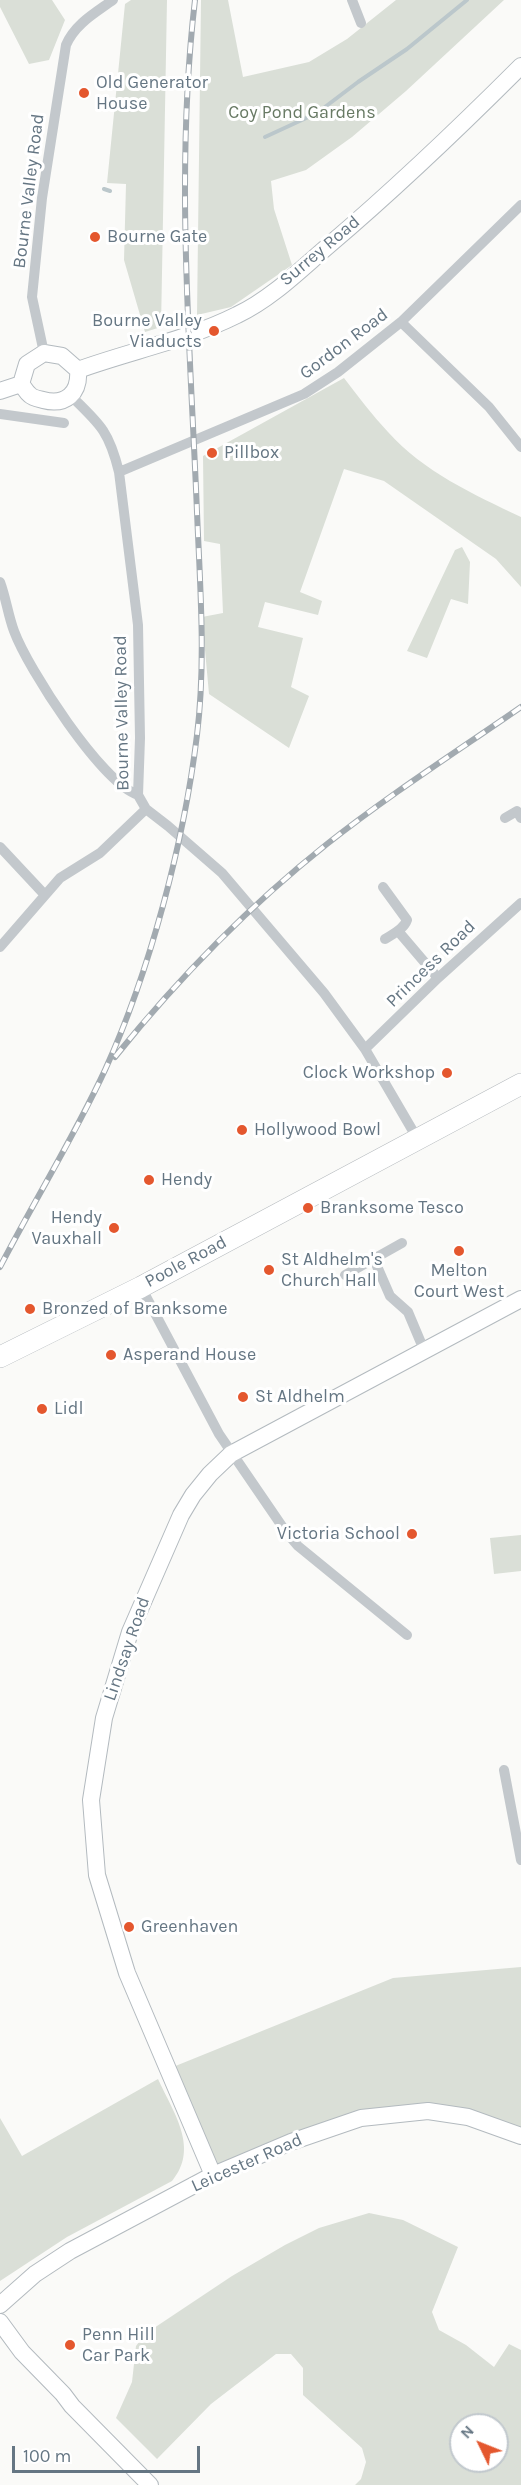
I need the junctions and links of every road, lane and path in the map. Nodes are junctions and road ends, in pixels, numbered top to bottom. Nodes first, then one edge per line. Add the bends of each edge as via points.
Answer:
1 (113, 0) edge
2 (352, 0) edge
3 (361, 23) dead end
4 (521, 66) edge
5 (521, 205) edge
6 (401, 322) junction
7 (44, 353) junction
8 (78, 370) junction
9 (21, 384) junction
10 (0, 391) edge
11 (71, 396) junction
12 (0, 414) edge
13 (64, 423) dead end
14 (521, 447) edge
15 (119, 472) junction
16 (0, 582) edge
17 (138, 795) junction
18 (146, 810) junction
19 (520, 813) edge
20 (506, 818) dead end
21 (0, 847) edge
22 (382, 887) dead end
23 (44, 894) junction
24 (521, 903) edge
25 (398, 931) junction
26 (385, 939) dead end
27 (0, 947) edge
28 (438, 978) junction
29 (364, 1049) junction
30 (521, 1084) edge
31 (406, 1144) junction
32 (402, 1243) dead end
33 (373, 1257) junction
34 (345, 1275) dead end
35 (141, 1287) junction
36 (521, 1299) edge
37 (424, 1350) junction
38 (0, 1357) edge
39 (231, 1454) junction
40 (407, 1635) dead end
41 (504, 1770) dead end
42 (521, 1860) edge
43 (521, 2136) edge
44 (213, 2175) junction
45 (0, 2305) edge
46 (0, 2322) edge
47 (150, 2485) edge

1 - 7 street, Bourne Valley Road via 70,34 64,56 42,198 32,297
2 - 3 street
4 - 8 street, Surrey Road via 426,158 282,285 239,315
5 - 6 street, Gordon Road
6 - 14 street via 489,407
6 - 15 street, Gordon Road via 304,394
7 - 8 street via 62,356
7 - 9 street via 27,364
8 - 11 street via 78,388
9 - 10 street
9 - 11 street via 29,395 50,402 61,402
11 - 15 street, Bourne Valley Road via 103,428
12 - 13 street
15 - 17 street, Bourne Valley Road via 138,625
16 - 17 street via 14,631 55,707 95,757 129,792
17 - 18 street, Bourne Valley Road
18 - 23 street via 112,844 72,868
18 - 29 street, Bourne Valley Road via 222,873 324,993
19 - 20 street
21 - 23 street
22 - 25 street via 407,920
23 - 27 street
24 - 28 street, Princess Road
25 - 26 street
25 - 28 street
28 - 29 street, Princess Road
29 - 31 street, Bourne Valley Road via 391,1095
30 - 31 highway, Poole Road
31 - 35 highway, Poole Road
32 - 33 street
33 - 34 street
33 - 37 street via 390,1296 408,1312
35 - 38 highway, Poole Road
35 - 39 street
36 - 37 street, Lindsay Road
37 - 39 street, Lindsay Road
39 - 40 street via 298,1546
39 - 44 street, Lindsay Road via 199,1488 181,1515 130,1632 104,1718 91,1800 97,1875 127,1973
41 - 42 street
43 - 44 street, Leicester Road via 468,2117 428,2111 361,2118
44 - 45 street, Leicester Road via 70,2251 35,2274
46 - 47 street via 22,2352

